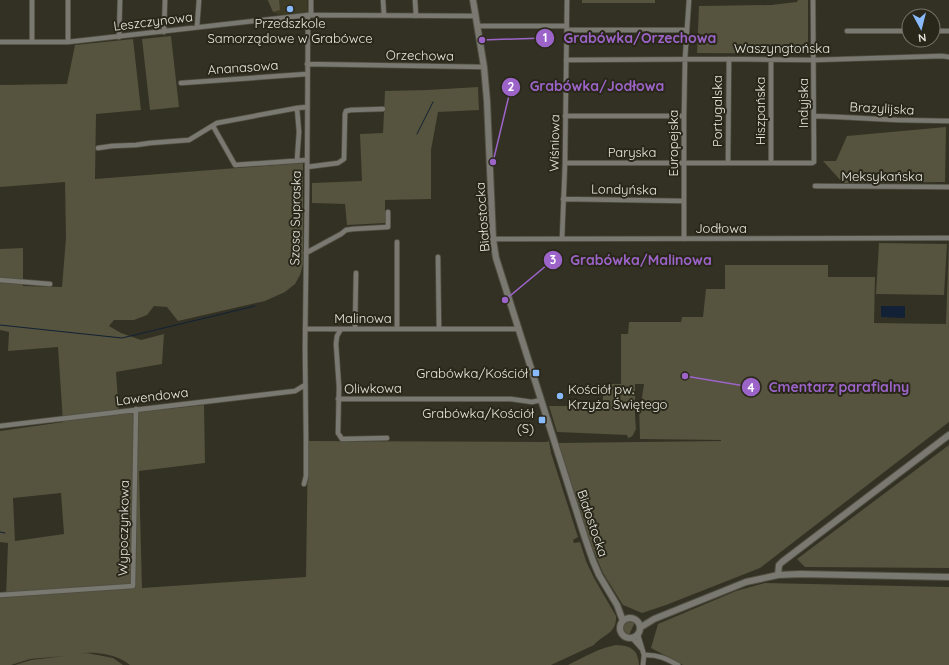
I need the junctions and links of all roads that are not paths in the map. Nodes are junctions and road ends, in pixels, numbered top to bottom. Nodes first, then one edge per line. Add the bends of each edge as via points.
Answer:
1 (32, 0) edge
2 (68, 0) edge
3 (120, 0) edge
4 (165, 0) edge
5 (199, 0) edge
6 (311, 0) edge
7 (383, 0) edge
8 (415, 0) edge
9 (473, 0) edge
10 (567, 0) edge
11 (689, 0) edge
12 (813, 0) edge
13 (310, 15) junction
14 (384, 15) junction
15 (416, 16) junction
16 (476, 16) junction
17 (478, 26) junction
18 (197, 28) junction
19 (567, 28) junction
20 (687, 30) junction
21 (847, 31) dead end
22 (901, 31) edge
23 (164, 32) junction
24 (119, 37) junction
25 (0, 42) edge
26 (32, 42) junction
27 (68, 42) junction
28 (949, 57) edge
29 (685, 59) junction
30 (729, 59) junction
31 (566, 60) junction
32 (771, 60) junction
33 (814, 60) junction
34 (307, 64) junction
35 (484, 66) junction
36 (307, 74) junction
37 (181, 83) dead end
38 (307, 107) junction
39 (297, 108) junction
40 (383, 109) dead end
41 (565, 116) junction
42 (684, 116) junction
43 (814, 116) junction
44 (949, 121) edge
45 (213, 126) junction
46 (98, 148) dead end
47 (297, 160) junction
48 (307, 160) junction
49 (565, 163) junction
50 (684, 163) junction
51 (728, 163) junction
52 (771, 163) junction
53 (307, 167) junction
54 (815, 186) dead end
55 (949, 187) edge
56 (563, 199) junction
57 (684, 201) junction
58 (388, 212) dead end
59 (493, 238) junction
60 (949, 238) edge
61 (562, 239) junction
62 (684, 239) junction
63 (397, 242) dead end
64 (306, 253) junction
65 (438, 257) dead end
66 (356, 273) dead end
67 (0, 280) edge
68 (50, 284) dead end
69 (305, 329) junction
70 (340, 329) junction
71 (355, 329) junction
72 (397, 329) junction
73 (439, 329) junction
74 (518, 329) junction
75 (305, 385) junction
76 (338, 399) junction
77 (541, 400) junction
78 (136, 409) junction
79 (0, 426) edge
80 (949, 434) edge
81 (388, 438) dead end
82 (304, 484) dead end
83 (778, 575) junction
84 (949, 577) edge
85 (0, 595) edge
86 (625, 620) junction
87 (639, 625) junction
88 (638, 635) junction
89 (631, 638) junction
90 (642, 649) junction
91 (644, 655) junction
92 (643, 665) edge
93 (678, 665) edge

1 - 26 street
2 - 27 street
3 - 24 street
4 - 23 street
5 - 18 street
6 - 13 street, Szosa Supraska
7 - 14 street
8 - 15 street
9 - 16 street, Białostocka
10 - 19 street, Wiśniowa
11 - 20 street, Europejska
12 - 33 street, Indyjska
13 - 14 street, Leszczynowa
13 - 18 street, Leszczynowa
13 - 34 street, Szosa Supraska
14 - 15 street, Leszczynowa
15 - 16 street, Leszczynowa
16 - 17 street, Białostocka
17 - 19 street
17 - 35 street, Białostocka
18 - 23 street, Leszczynowa
19 - 20 street
19 - 31 street, Wiśniowa
20 - 29 street, Europejska
21 - 22 street
23 - 24 street, Leszczynowa
24 - 27 street, Leszczynowa
25 - 26 street, Leszczynowa
26 - 27 street, Leszczynowa
28 - 33 street, Waszyngtońska
29 - 30 street, Waszyngtońska
29 - 31 street, Waszyngtońska
29 - 42 street, Europejska
30 - 32 street, Waszyngtońska
30 - 51 street, Portugalska
31 - 41 street, Wiśniowa
32 - 33 street, Waszyngtońska
32 - 52 street, Hiszpańska
33 - 43 street, Indyjska
34 - 35 street, Orzechowa
34 - 36 street, Szosa Supraska
35 - 59 street, Białostocka
36 - 37 street, Ananasowa
36 - 38 street, Szosa Supraska
38 - 39 street
38 - 48 street, Szosa Supraska
39 - 45 street via 217,123
39 - 47 street
40 - 53 street via 346,111 344,159 338,163
41 - 42 street
41 - 49 street, Wiśniowa
42 - 50 street, Europejska
43 - 44 street, Brazylijska
43 - 52 street, Indyjska via 814,162
45 - 46 street via 189,140
45 - 47 street via 235,165
47 - 48 street
48 - 53 street, Szosa Supraska
49 - 50 street, Paryska
49 - 56 street, Wiśniowa
50 - 51 street, Paryska
50 - 57 street, Europejska
51 - 52 street, Paryska
53 - 64 street, Szosa Supraska
54 - 55 street, Meksykańska
56 - 57 street, Londyńska
56 - 61 street, Wiśniowa
57 - 62 street, Europejska
58 - 64 street via 388,227 346,230
59 - 61 street, Jodłowa
59 - 74 street, Białostocka
60 - 62 street, Jodłowa
61 - 62 street, Jodłowa
63 - 72 street
64 - 69 street, Szosa Supraska
65 - 73 street
66 - 71 street
67 - 68 street
69 - 70 street, Malinowa
69 - 75 street
70 - 71 street, Malinowa
70 - 76 street via 336,344
71 - 72 street, Malinowa
72 - 73 street, Malinowa
73 - 74 street, Malinowa
74 - 77 street, Białostocka
75 - 78 street, Lawendowa via 295,391
75 - 82 street
76 - 77 street, Oliwkowa via 512,399 532,402
76 - 81 street, Oliwkowa via 338,434 342,439
77 - 86 street, Białostocka via 593,560
78 - 79 street, Lawendowa
78 - 85 street, Wypoczynkowa via 133,586
80 - 83 street via 782,562
83 - 84 street
83 - 87 street via 737,585
86 - 87 street via 634,618
86 - 89 street via 620,626 621,632 625,637
87 - 88 street
88 - 89 street
88 - 90 street
89 - 90 street
90 - 91 street
91 - 92 street
91 - 93 street via 659,656

